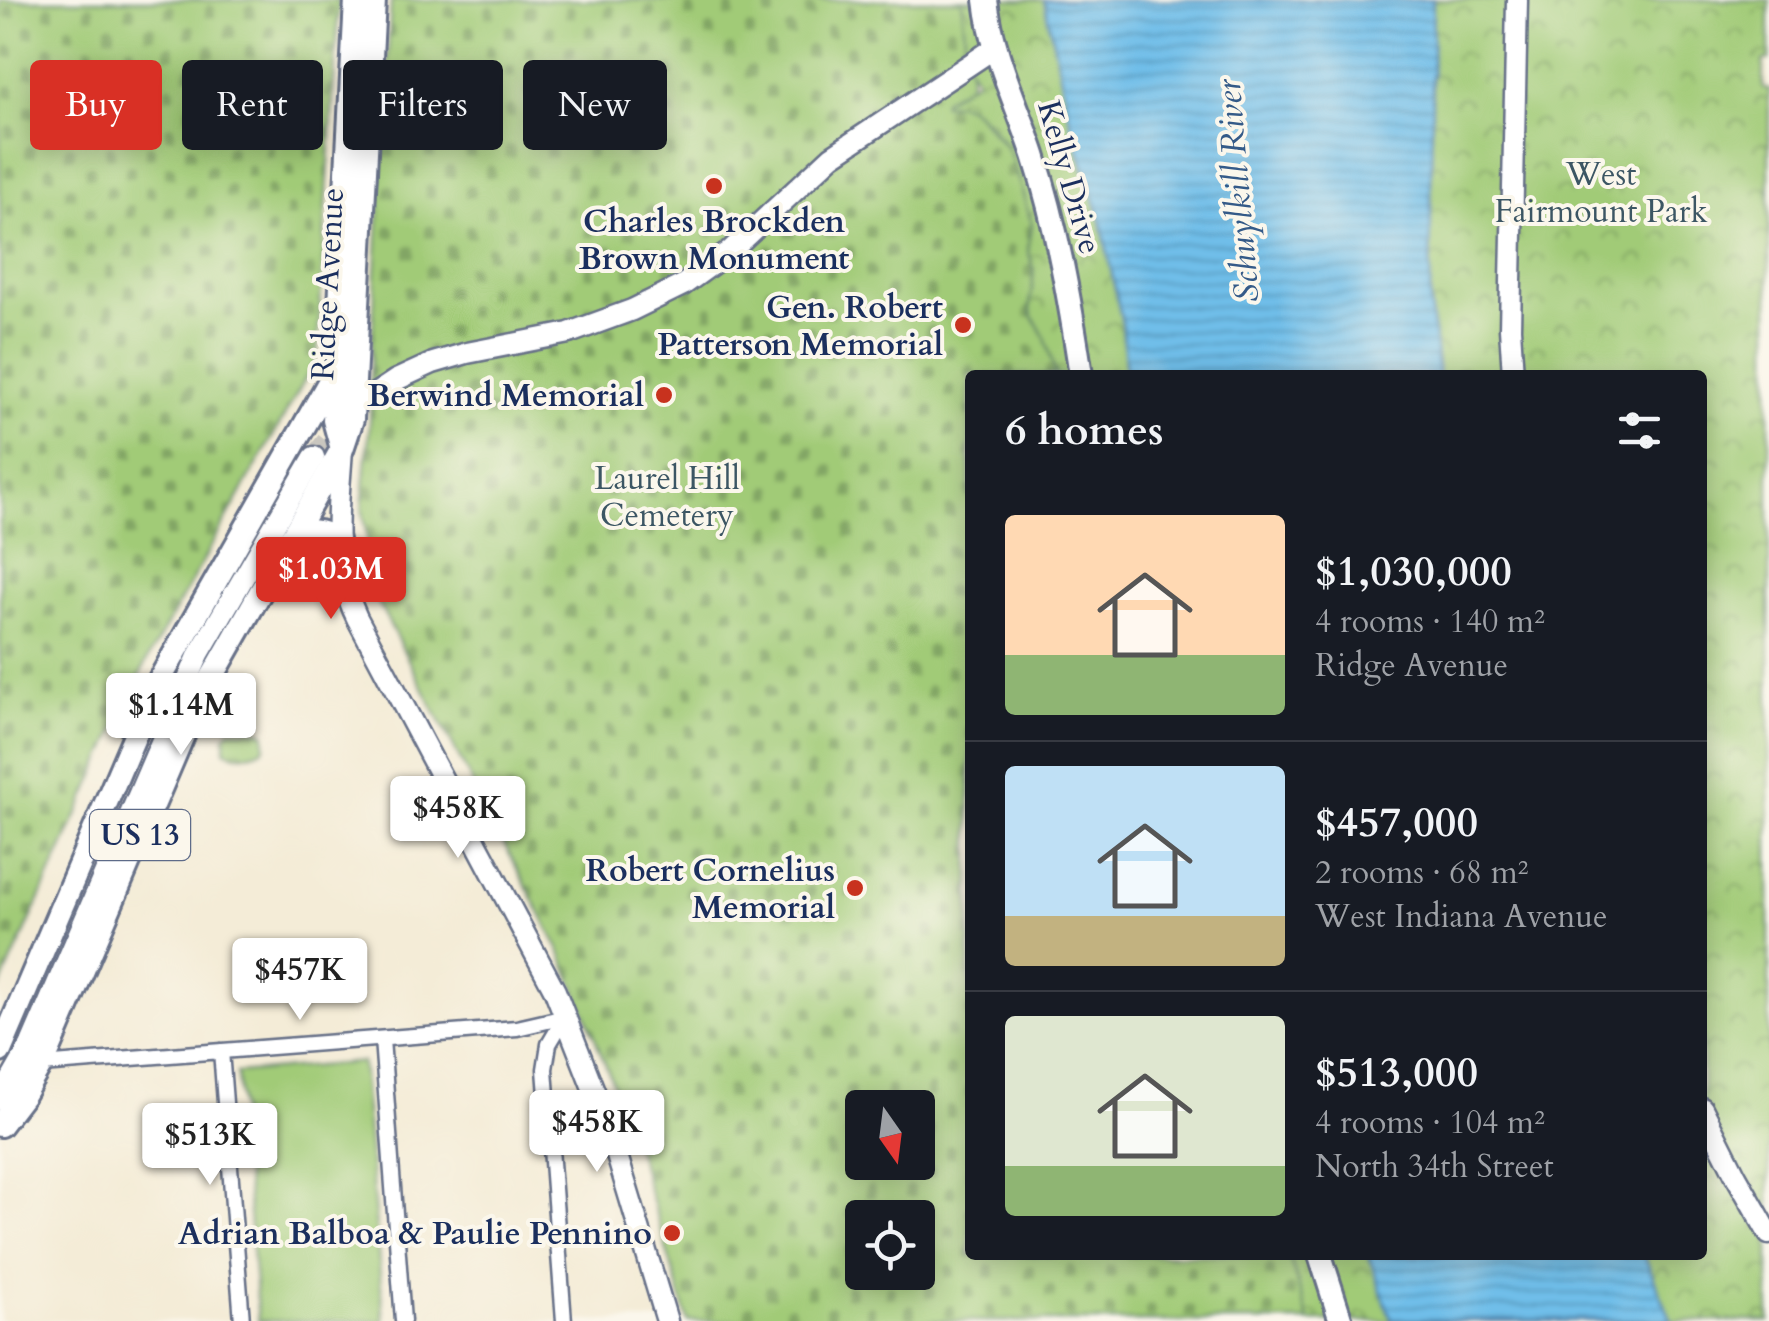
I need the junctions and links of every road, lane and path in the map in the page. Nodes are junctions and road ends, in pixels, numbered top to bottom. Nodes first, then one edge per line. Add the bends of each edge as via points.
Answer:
1 (356, 0) edge
2 (374, 0) edge
3 (986, 0) edge
4 (1517, 0) edge
5 (996, 47) junction
6 (336, 370) junction
7 (1081, 370) edge
8 (1513, 370) edge
9 (369, 392) dead end
10 (342, 450) junction
11 (292, 536) junction
12 (337, 540) junction
13 (564, 1017) junction
14 (382, 1038) junction
15 (0, 1051) edge
16 (221, 1051) junction
17 (41, 1065) junction
18 (0, 1080) edge
19 (0, 1099) edge
20 (1707, 1118) edge
21 (0, 1125) edge
22 (1769, 1234) edge
23 (1322, 1260) edge
24 (242, 1321) edge
25 (403, 1321) edge
26 (564, 1321) edge
27 (666, 1321) edge
28 (1341, 1321) edge

1 - 6 main road, Ridge Avenue / US 13
2 - 10 main road, Ridge Avenue / US 13 via 352,419
3 - 5 main road, Kelly Drive
4 - 8 main road
5 - 7 main road, Kelly Drive via 1048,200
5 - 9 main road via 832,156 699,275 608,318 417,359
6 - 10 main road, Ridge Avenue via 334,420
6 - 15 main road, US 13 via 161,676
10 - 11 main road, US 13
10 - 12 main road, Ridge Avenue
11 - 12 main road via 314,531
11 - 17 main road, US 13 via 195,707
12 - 13 main road, Ridge Avenue via 357,618
13 - 14 street via 517,1028
13 - 26 street via 545,1069
13 - 27 main road, Ridge Avenue via 609,1129
14 - 16 street
14 - 25 street
16 - 17 street
16 - 24 street
17 - 21 main road, US 13
18 - 19 main road via 190,649 298,462 314,448 199,654 30,1047
20 - 22 main road
23 - 28 main road

